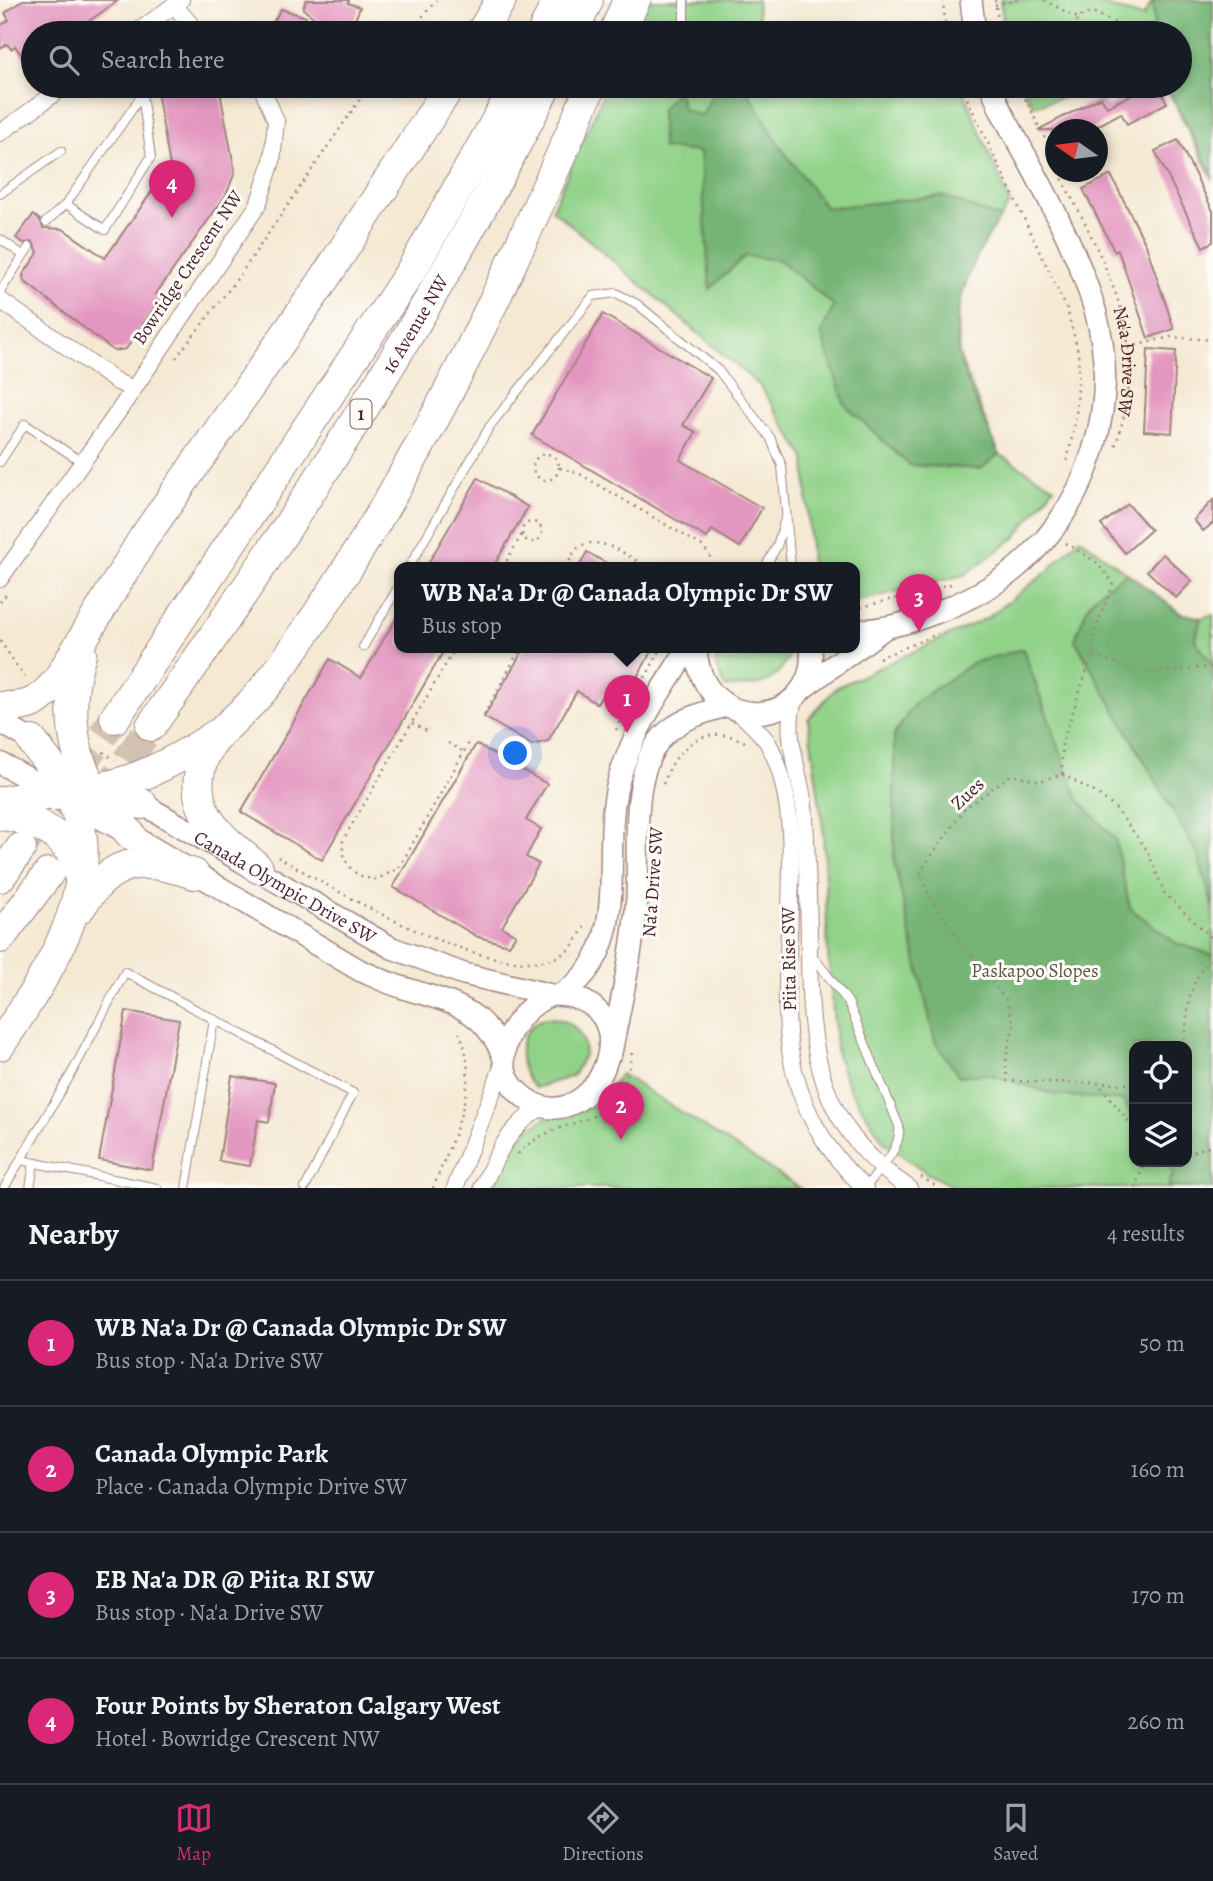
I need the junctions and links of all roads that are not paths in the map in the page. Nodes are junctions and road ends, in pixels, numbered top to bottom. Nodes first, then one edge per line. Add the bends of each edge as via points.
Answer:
1 (501, 0) edge
2 (558, 0) edge
3 (588, 0) edge
4 (628, 0) edge
5 (647, 0) edge
6 (684, 0) edge
7 (971, 0) edge
8 (177, 2) edge
9 (152, 21) edge
10 (190, 21) edge
11 (488, 21) edge
12 (548, 21) edge
13 (578, 21) edge
14 (619, 21) edge
15 (637, 21) edge
16 (684, 21) edge
17 (974, 21) edge
18 (48, 98) edge
19 (136, 98) edge
20 (142, 98) edge
21 (266, 98) edge
22 (442, 98) edge
23 (509, 98) edge
24 (540, 98) edge
25 (587, 98) edge
26 (996, 98) edge
27 (0, 133) edge
28 (61, 151) dead end
29 (0, 194) edge
30 (66, 204) junction
31 (46, 222) dead end
32 (0, 239) edge
33 (29, 247) dead end
34 (23, 255) junction
35 (0, 292) edge
36 (0, 300) edge
37 (131, 388) junction
38 (0, 462) edge
39 (82, 462) junction
40 (786, 516) junction
41 (412, 562) edge
42 (768, 562) edge
43 (791, 562) edge
44 (4, 585) edge
45 (394, 594) edge
46 (101, 609) junction
47 (885, 628) junction
48 (860, 630) edge
49 (363, 647) dead end
50 (860, 647) edge
51 (685, 653) edge
52 (697, 653) edge
53 (811, 653) edge
54 (852, 653) edge
55 (799, 693) junction
56 (0, 707) edge
57 (732, 709) junction
58 (115, 718) tunnel mouth
59 (0, 722) edge
60 (151, 726) tunnel mouth
61 (226, 728) junction
62 (32, 741) joint
63 (0, 763) edge
64 (82, 783) junction
65 (0, 802) edge
66 (142, 804) joint
67 (0, 815) edge
68 (131, 835) joint
69 (21, 848) tunnel mouth
70 (264, 860) junction
71 (49, 873) dead end
72 (194, 874) junction
73 (0, 877) edge
74 (80, 887) junction
75 (72, 921) junction
76 (0, 938) edge
77 (809, 951) junction
78 (556, 995) junction
79 (214, 1020) junction
80 (0, 1045) edge
81 (611, 1053) junction
82 (503, 1060) junction
83 (542, 1107) junction
84 (21, 1160) junction
85 (34, 1163) junction
86 (881, 1167) junction
87 (4, 1188) edge
88 (30, 1188) edge
89 (157, 1188) edge
90 (186, 1188) edge
91 (305, 1188) edge
92 (455, 1188) edge
93 (482, 1188) edge
94 (865, 1188) edge
95 (909, 1188) edge

1 - 11 highway
2 - 12 highway
3 - 13 highway
4 - 14 highway
5 - 15 lane
6 - 16 lane
7 - 17 street
8 - 9 street
8 - 10 street
18 - 27 street
19 - 30 lane
20 - 30 lane via 151,157 105,230
21 - 37 street, Bowridge Crescent NW via 276,121 272,162 258,205
22 - 46 highway
23 - 58 highway, 16 Avenue NW / 1 via 411,271
24 - 60 highway, 16 Avenue NW / 1 via 485,204 375,392 268,558
25 - 61 highway via 512,267 374,524 272,680
26 - 47 street, Na'a Drive SW via 1071,248 1095,311 1103,357 1097,442 1067,510 1024,561 990,587 954,605
28 - 29 lane
30 - 31 lane
32 - 34 lane
33 - 34 lane
34 - 35 lane
36 - 37 street
37 - 39 street, Bowridge Crescent NW
38 - 39 lane via 25,424
39 - 44 street, Bowridge Crescent NW
40 - 41 lane via 782,466 770,437 718,370 637,304 616,293 593,296 490,426
40 - 42 lane
40 - 43 lane
45 - 49 lane
46 - 56 highway via 41,700
46 - 64 highway via 74,683 72,708
47 - 48 street, Na'a Drive SW
47 - 50 street, Na'a Drive SW
51 - 78 street, Na'a Drive SW via 636,735 619,779 612,897 603,944 584,978
52 - 57 street via 702,677
53 - 55 street
54 - 55 street, Na'a Drive SW
55 - 57 street, Na'a Drive SW via 780,708 760,713
55 - 77 street, Piita Rise SW via 789,716 788,734 799,768 805,814
57 - 81 street, Na'a Drive SW via 690,717 668,731 653,753 643,783 636,842 637,898
57 - 94 street, Piita Rise SW via 767,743 782,776 788,819 787,1009 800,1093 820,1135
59 - 62 street
61 - 64 highway via 184,756
61 - 70 highway via 209,746 200,768 201,804 220,836
62 - 64 highway
63 - 64 street
64 - 65 highway
64 - 66 highway
64 - 68 highway
64 - 74 highway
66 - 70 street, Canada Olympic Drive SW
67 - 74 highway via 26,819 55,835 72,855
68 - 72 street, Canada Olympic Drive SW
69 - 73 highway
70 - 78 street, Canada Olympic Drive SW via 393,948 464,974
71 - 76 highway
72 - 75 highway via 145,863 116,868 100,879
72 - 82 street, Canada Olympic Drive SW via 361,971 469,1011 494,1034
74 - 75 highway
75 - 80 highway via 47,972
77 - 86 street, Piita Rise SW via 808,1002 827,1094 864,1152
77 - 86 lane via 848,1002 897,1118 899,1141
78 - 81 street via 582,1001 600,1015 609,1033
78 - 82 street via 534,1004 519,1017 508,1036
79 - 84 lane via 125,972
79 - 90 lane
79 - 91 lane via 353,1093
81 - 83 street via 603,1074 588,1092 567,1104
82 - 83 street via 519,1093
82 - 92 street
83 - 93 street via 522,1120 506,1139
84 - 85 lane
84 - 87 lane
85 - 88 lane
85 - 89 lane
86 - 94 lane
86 - 95 street, Piita Rise SW

